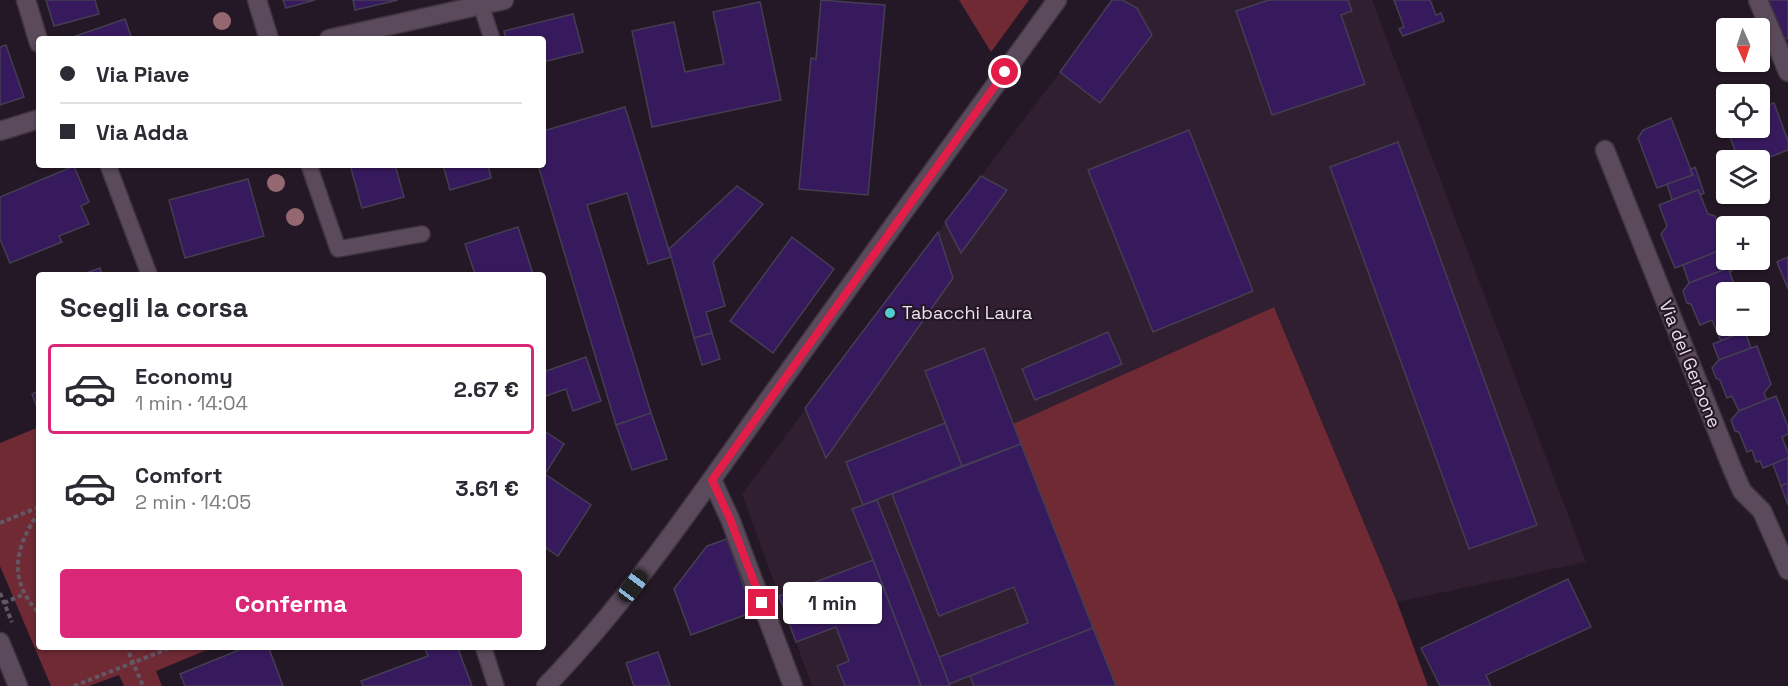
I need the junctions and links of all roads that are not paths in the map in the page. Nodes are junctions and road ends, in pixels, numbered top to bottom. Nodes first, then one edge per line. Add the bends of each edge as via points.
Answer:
1 (26, 0) edge
2 (257, 0) edge
3 (504, 0) edge
4 (1057, 0) edge
5 (1758, 0) edge
6 (470, 4) edge
7 (37, 36) edge
8 (268, 36) edge
9 (341, 36) edge
10 (490, 36) edge
11 (1788, 72) edge
12 (36, 120) edge
13 (0, 130) edge
14 (1605, 150) dead end
15 (109, 168) edge
16 (310, 168) edge
17 (422, 234) dead end
18 (148, 272) edge
19 (712, 480) junction
20 (1788, 570) edge
21 (0, 642) edge
22 (484, 650) edge
23 (18, 686) edge
24 (496, 686) edge
25 (546, 686) edge
26 (793, 686) edge

1 - 7 street
2 - 8 street
3 - 6 street
4 - 19 street
5 - 11 street
6 - 9 street
6 - 10 lane
12 - 13 street
14 - 20 street, Via del Gerbone via 1742,491 1762,511
15 - 18 lane
16 - 17 lane via 338,249
19 - 25 street via 613,611
19 - 26 street
21 - 23 street
22 - 24 lane

